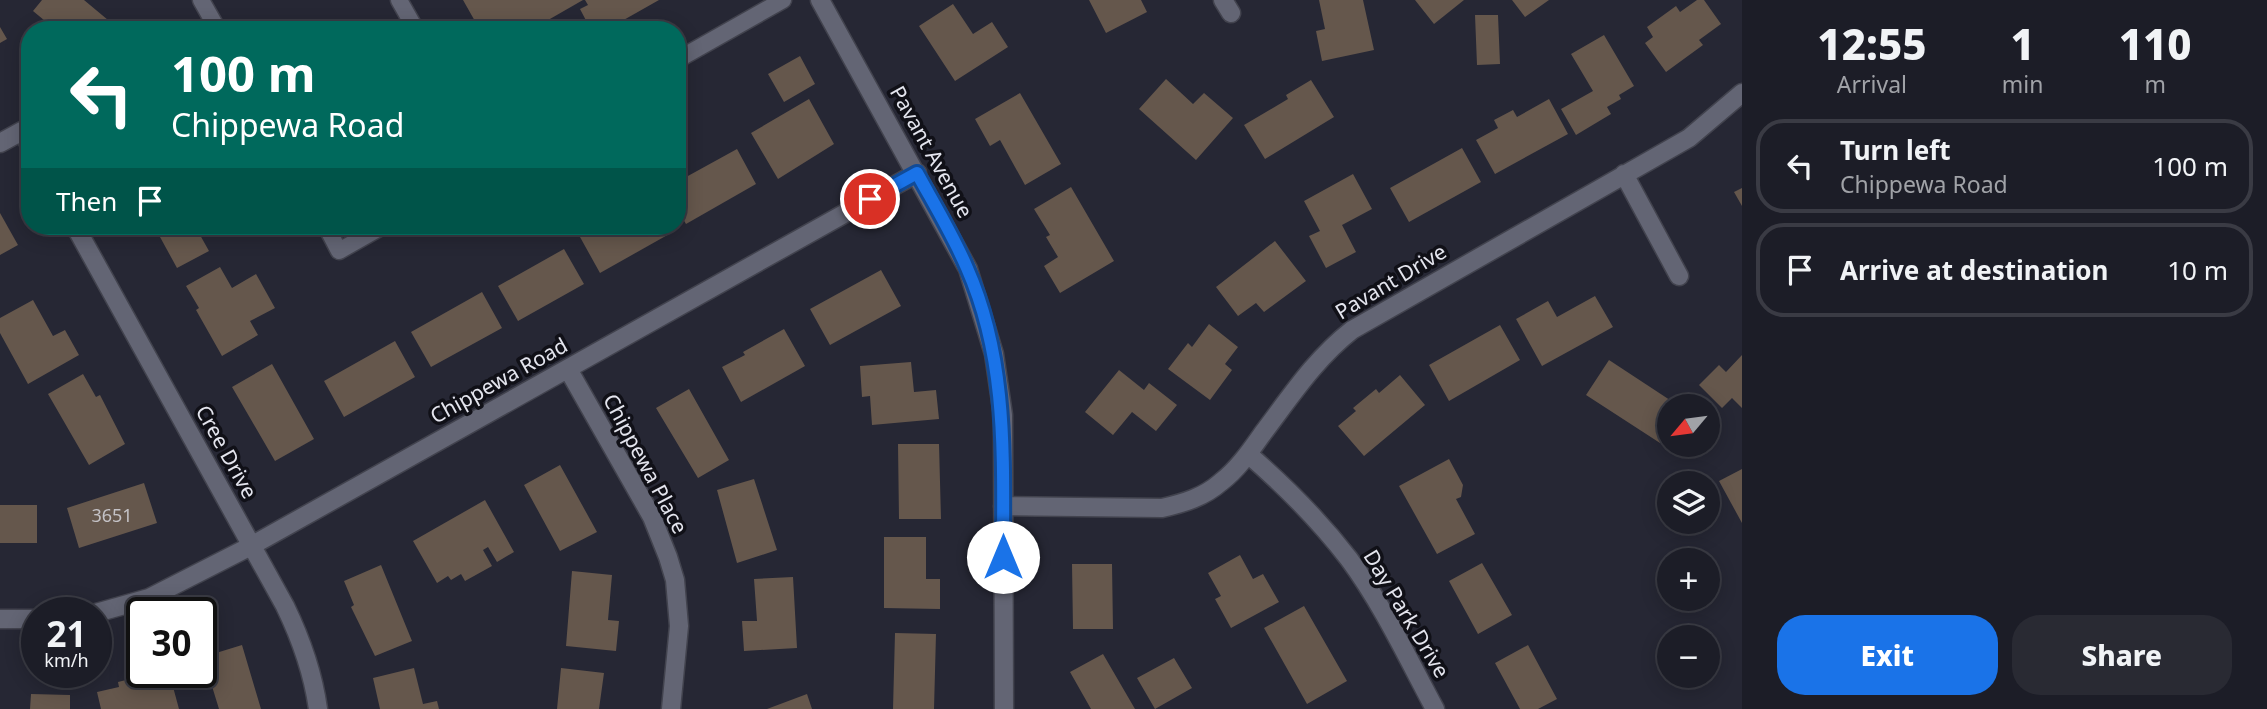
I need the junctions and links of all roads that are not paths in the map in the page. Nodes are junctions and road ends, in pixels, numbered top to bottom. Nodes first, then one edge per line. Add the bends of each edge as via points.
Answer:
1 (201, 0) edge
2 (400, 0) edge
3 (783, 0) edge
4 (820, 0) edge
5 (213, 21) edge
6 (411, 21) edge
7 (686, 55) edge
8 (1742, 93) edge
9 (21, 132) edge
10 (0, 143) edge
11 (917, 173) junction
12 (1624, 174) junction
13 (80, 235) edge
14 (331, 235) edge
15 (367, 235) edge
16 (1679, 276) dead end
17 (568, 369) junction
18 (1248, 454) junction
19 (1003, 506) junction
20 (251, 546) junction
21 (112, 608) edge
22 (0, 619) edge
23 (21, 619) edge
24 (318, 709) edge
25 (671, 709) edge
26 (1004, 709) edge
27 (1435, 709) edge

1 - 5 lane
2 - 6 lane
3 - 7 lane
4 - 11 street, Pavant Avenue
8 - 12 street, Pavant Drive via 1689,138
9 - 10 street
11 - 17 street, Chippewa Road
11 - 19 street, Pavant Avenue via 968,269 994,354 1003,415
12 - 16 street
12 - 18 street, Pavant Drive via 1352,330 1307,373
13 - 20 street, Cree Drive
14 - 15 lane via 339,251
17 - 20 street, Chippewa Road
17 - 25 street, Chippewa Place via 652,517 675,580 679,626
18 - 19 street, Pavant Drive via 1210,490 1162,508
18 - 27 street, Day Park Drive via 1296,498 1349,561
19 - 26 street, Pavant Avenue
20 - 21 street, Chippewa Road via 149,598
20 - 24 street, Cree Drive via 296,628
22 - 23 street

